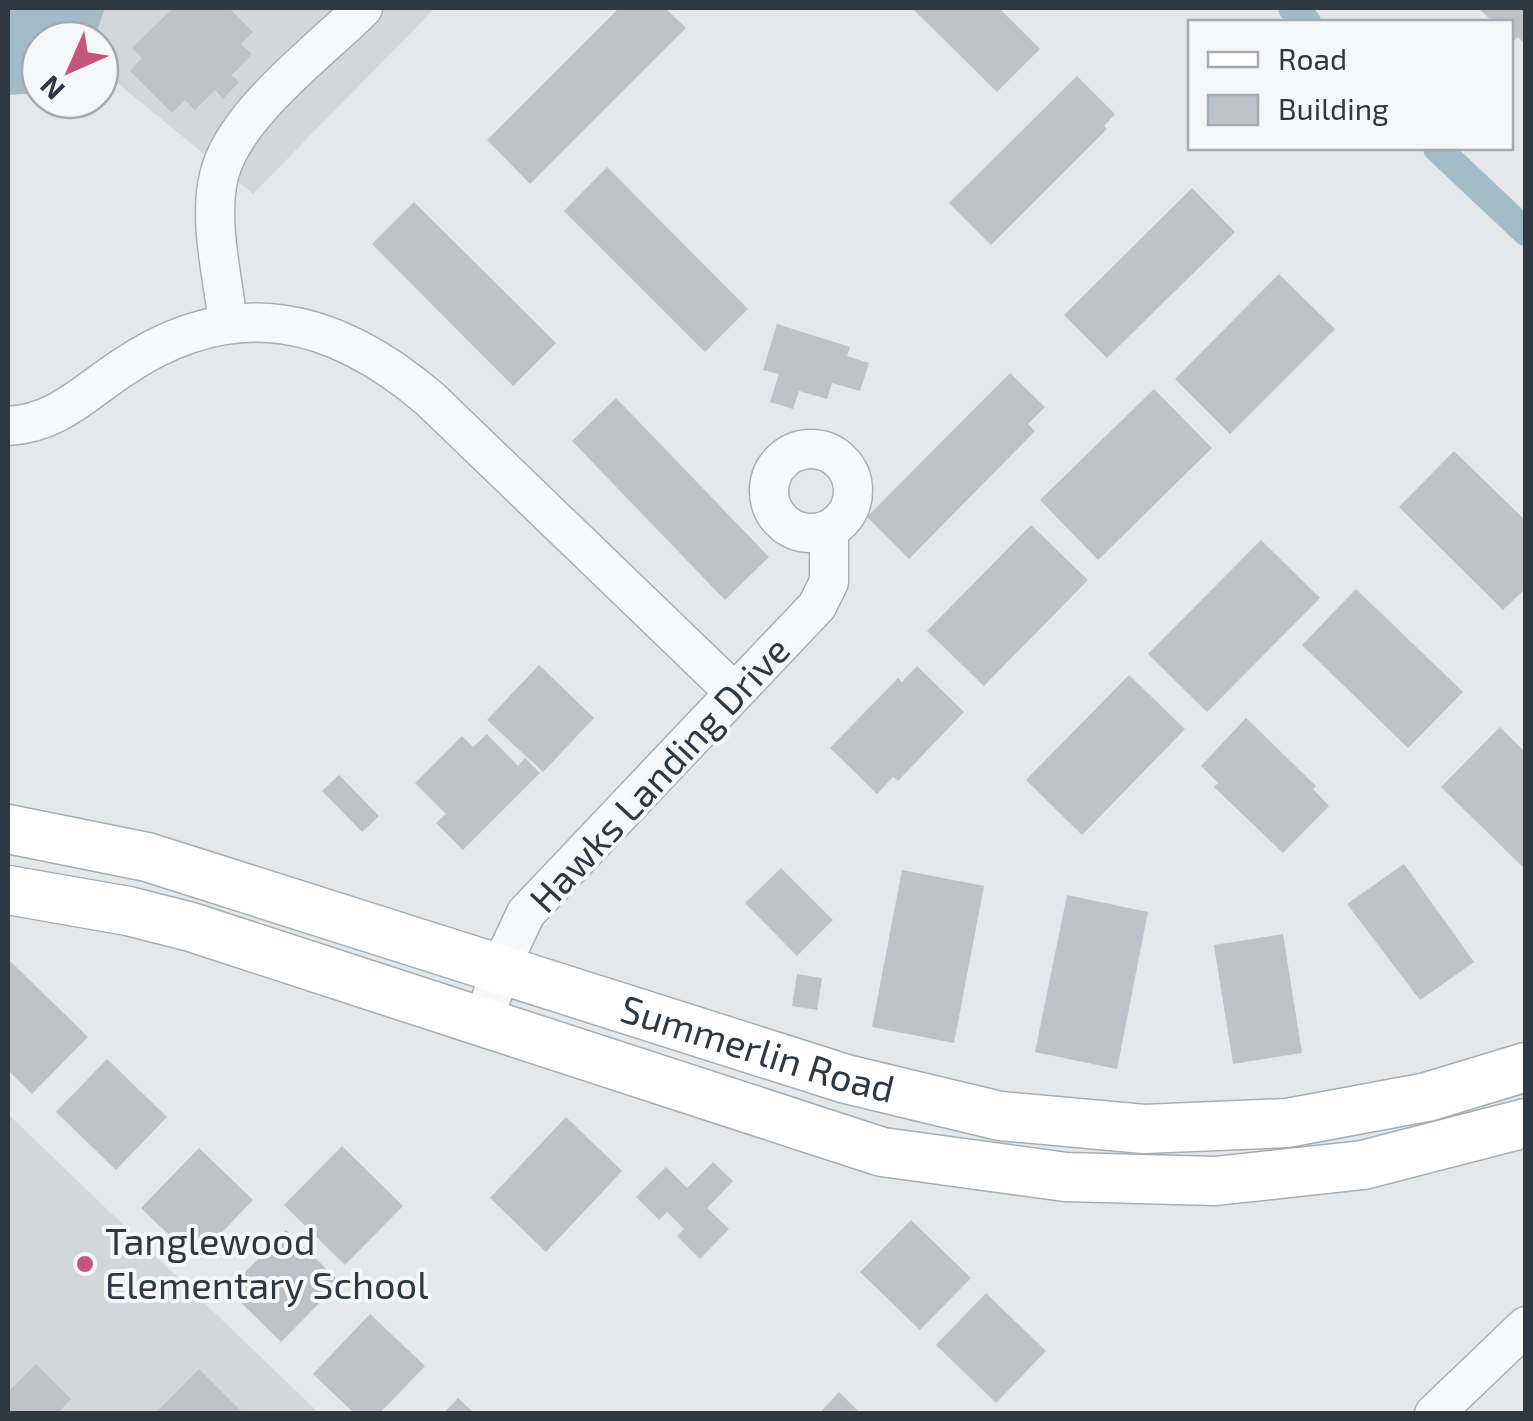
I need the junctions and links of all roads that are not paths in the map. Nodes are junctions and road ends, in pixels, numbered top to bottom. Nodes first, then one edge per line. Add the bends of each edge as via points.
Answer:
1 (364, 8) edge
2 (228, 323) junction
3 (8, 426) edge
4 (828, 530) dead end
5 (734, 692) junction
6 (8, 830) edge
7 (8, 890) edge
8 (500, 968) junction
9 (484, 1023) junction
10 (1526, 1067) edge
11 (1526, 1124) edge
12 (1526, 1326) edge
13 (1434, 1414) edge

1 - 2 street via 246,122 228,149 216,214
2 - 3 street via 186,332 146,352 60,413
2 - 5 street via 308,328 390,364
4 - 5 street, Hawks Landing Drive via 830,582 817,606
5 - 8 street, Hawks Landing Drive via 526,913
6 - 8 main road, Summerlin Road via 147,857
7 - 9 main road, Summerlin Road via 191,927
8 - 9 street, Hawks Landing Drive
8 - 10 main road, Summerlin Road via 912,1098 1074,1125 1287,1123 1428,1097
9 - 11 main road, Summerlin Road via 882,1152 1066,1177 1180,1181 1295,1174 1434,1150
12 - 13 street

